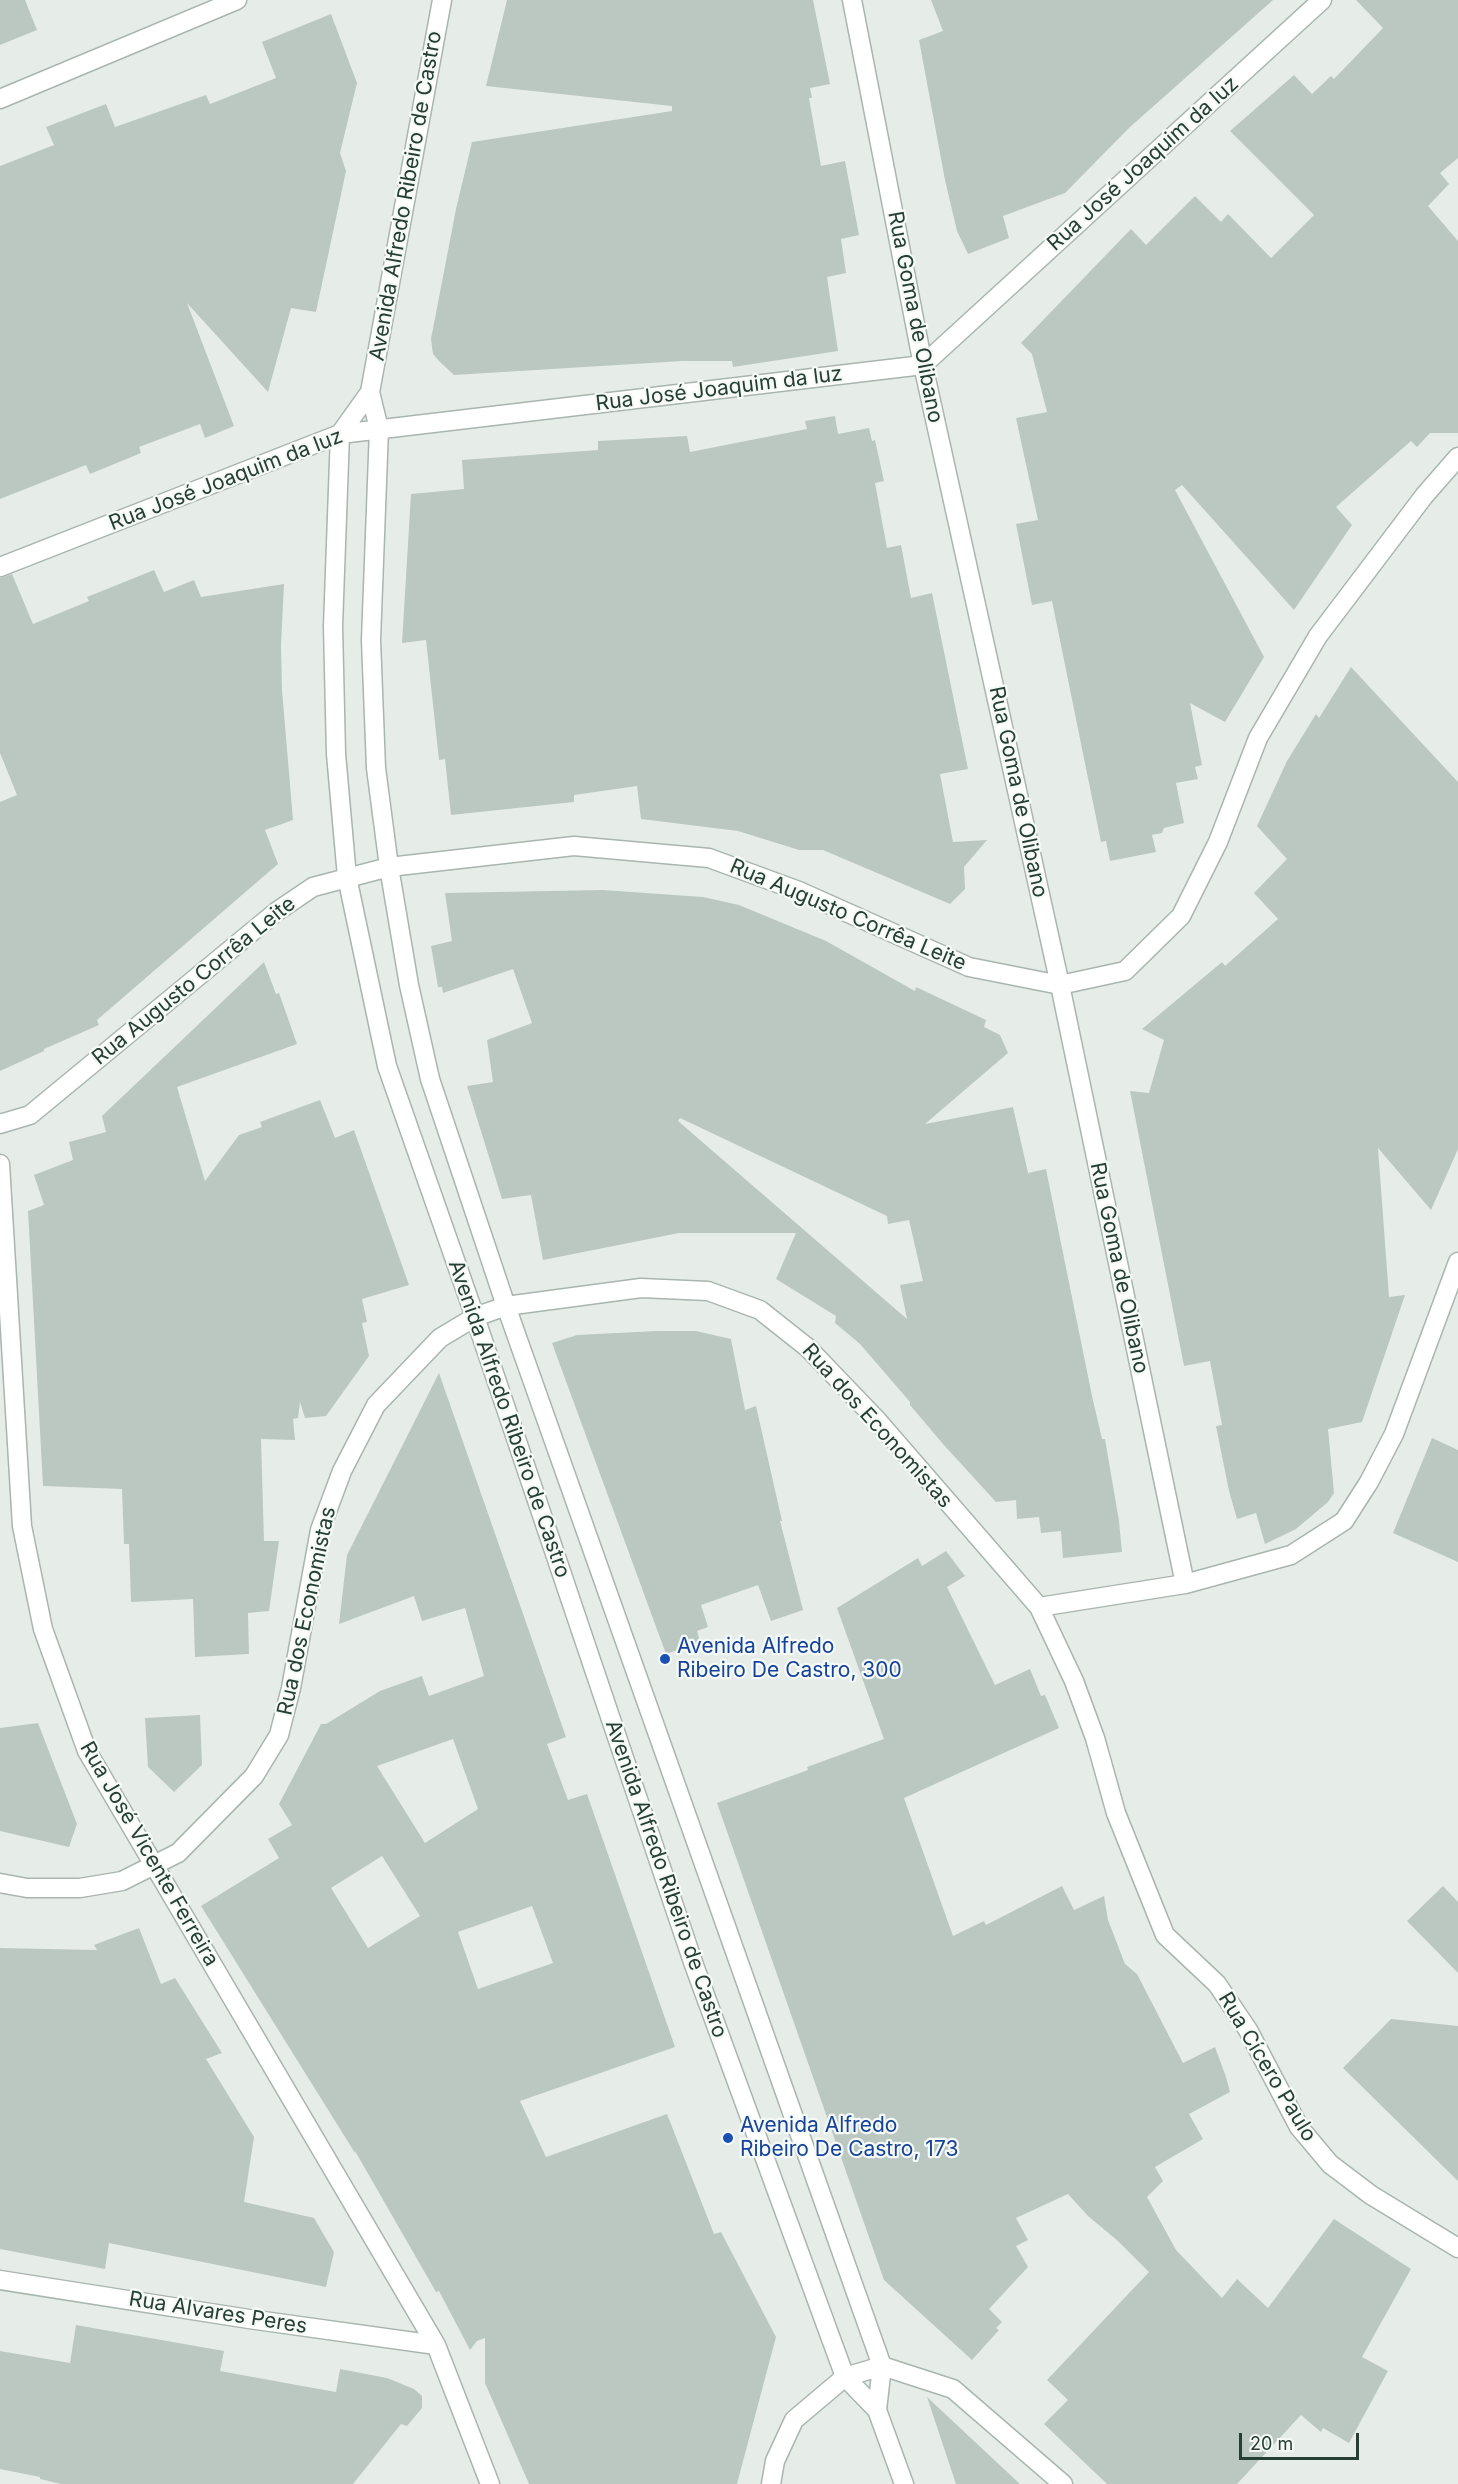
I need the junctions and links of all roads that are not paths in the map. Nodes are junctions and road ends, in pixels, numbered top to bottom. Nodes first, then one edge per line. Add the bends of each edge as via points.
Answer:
1 (237, 0) edge
2 (442, 0) edge
3 (852, 0) edge
4 (1322, 0) edge
5 (0, 99) edge
6 (923, 365) junction
7 (370, 392) junction
8 (380, 429) junction
9 (340, 434) junction
10 (1458, 457) edge
11 (0, 567) edge
12 (389, 867) junction
13 (346, 877) junction
14 (1060, 985) junction
15 (0, 1124) edge
16 (0, 1164) edge
17 (1458, 1262) edge
18 (506, 1306) junction
19 (475, 1317) junction
20 (1185, 1584) junction
21 (1039, 1607) junction
22 (155, 1867) junction
23 (0, 1883) edge
24 (1458, 2248) edge
25 (0, 2280) edge
26 (436, 2345) junction
27 (882, 2366) junction
28 (845, 2377) junction
29 (878, 2410) junction
30 (490, 2484) edge
31 (771, 2484) edge
32 (904, 2484) edge
33 (1063, 2484) edge

1 - 5 street
2 - 7 street, Avenida Alfredo Ribeiro de Castro
3 - 6 street, Rua Goma de Olibano
4 - 6 street, Rua José Joaquim da luz
6 - 8 street, Rua José Joaquim da luz
6 - 14 street, Rua Goma de Olibano
7 - 8 street, Avenida Alfredo Ribeiro de Castro
7 - 9 street, Avenida Alfredo Ribeiro de Castro
8 - 9 street, Rua José Joaquim da luz
8 - 12 street, Avenida Alfredo Ribeiro de Castro via 371,640 376,768
9 - 11 street, Rua José Joaquim da luz
9 - 13 street, Avenida Alfredo Ribeiro de Castro via 333,626 336,754
10 - 14 street, Rua Augusto Corrêa Leite via 1318,636 1258,738 1218,842 1181,916 1125,971
12 - 13 street, Rua Augusto Corrêa Leite
12 - 14 street, Rua Augusto Corrêa Leite via 574,846 710,858 799,891 969,967
12 - 18 street, Avenida Alfredo Ribeiro de Castro via 430,1080
13 - 15 street, Rua Augusto Corrêa Leite via 313,887 276,912 30,1115
13 - 19 street, Avenida Alfredo Ribeiro de Castro via 387,1066
14 - 20 street, Rua Goma de Olibano
16 - 22 street, Rua José Vicente Ferreira via 22,1526 44,1629 87,1751
17 - 20 street via 1394,1434 1344,1521 1291,1554
18 - 19 street, Rua dos Economistas
18 - 21 street, Rua dos Economistas via 641,1288 708,1291 760,1310 808,1348
18 - 27 street, Avenida Alfredo Ribeiro de Castro
19 - 22 street, Rua dos Economistas via 440,1338 376,1405 342,1471 320,1530 279,1735 254,1776 178,1853
19 - 28 street, Avenida Alfredo Ribeiro de Castro via 694,1965
20 - 21 street
21 - 24 street, Rua Cícero Paulo via 1074,1681 1116,1813 1165,1935 1216,1984 1248,2030 1299,2127 1330,2164 1371,2195
22 - 23 street, Rua dos Economistas via 122,1881 80,1888 27,1888
22 - 26 street, Rua José Vicente Ferreira
25 - 26 street, Rua Alvares Peres
26 - 30 street, Rua José Vicente Ferreira
27 - 28 street
27 - 29 street, Avenida Alfredo Ribeiro de Castro
27 - 33 street via 953,2389
28 - 29 street, Avenida Alfredo Ribeiro de Castro
28 - 31 street via 794,2420 776,2461
29 - 32 street, Avenida Alfredo Ribeiro de Castro

